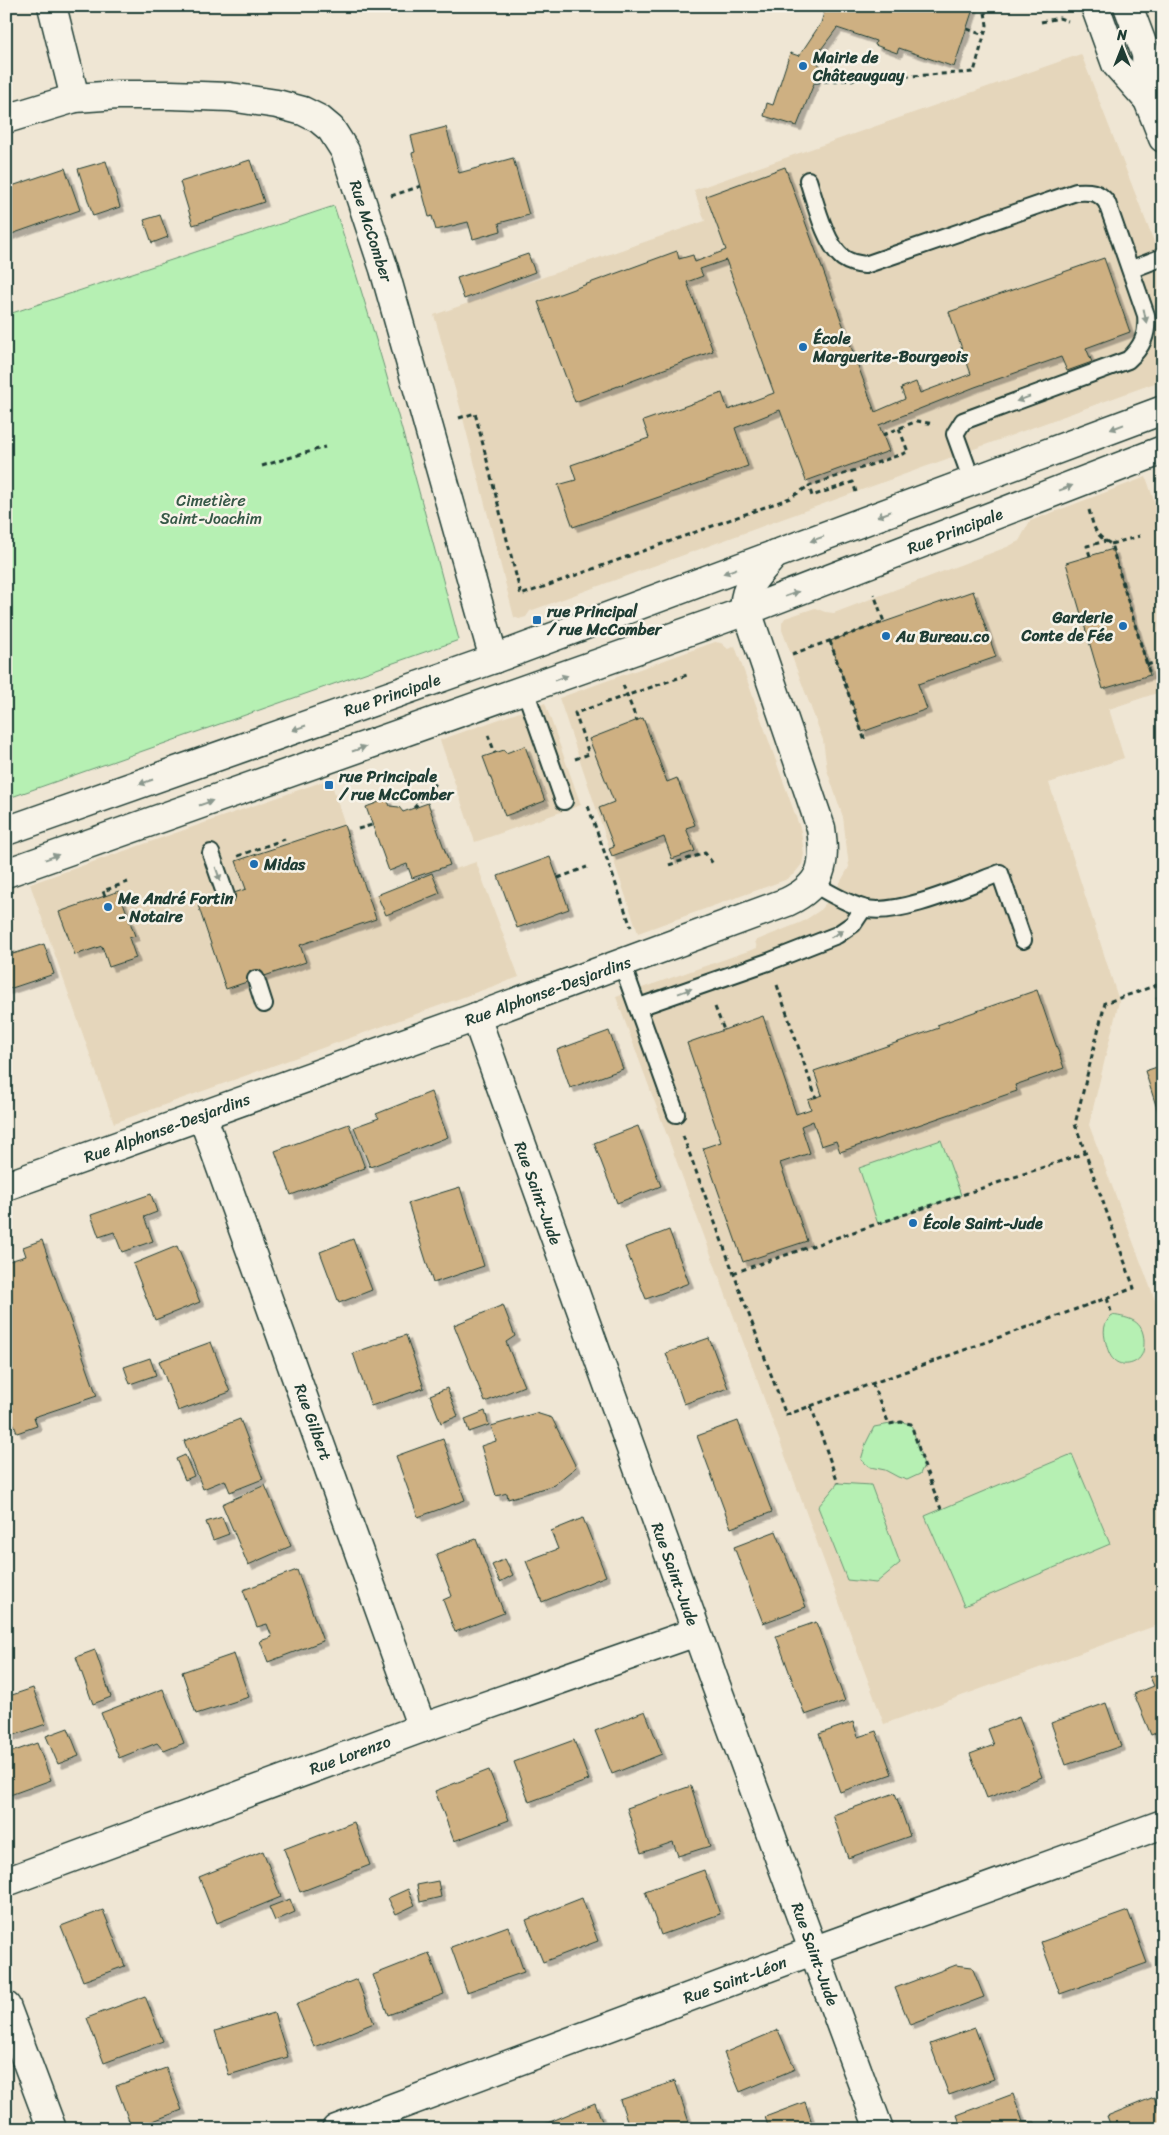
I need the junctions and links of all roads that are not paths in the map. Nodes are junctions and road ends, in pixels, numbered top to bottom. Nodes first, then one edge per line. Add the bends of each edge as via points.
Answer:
1 (52, 6) edge
2 (1096, 6) edge
3 (1128, 6) edge
4 (75, 98) junction
5 (1148, 100) junction
6 (6, 119) edge
7 (1163, 138) edge
8 (808, 180) dead end
9 (1163, 256) edge
10 (1132, 270) junction
11 (1163, 410) edge
12 (1163, 450) edge
13 (972, 481) junction
14 (776, 554) junction
15 (746, 611) junction
16 (494, 659) junction
17 (525, 690) junction
18 (564, 801) dead end
19 (6, 831) edge
20 (211, 853) dead end
21 (6, 873) edge
22 (814, 884) junction
23 (226, 896) dead end
24 (863, 909) junction
25 (1023, 940) dead end
26 (622, 964) junction
27 (256, 979) dead end
28 (264, 1004) dead end
29 (639, 1007) junction
30 (476, 1017) junction
31 (676, 1114) dead end
32 (202, 1115) junction
33 (6, 1186) edge
34 (696, 1632) junction
35 (422, 1728) junction
36 (1163, 1824) edge
37 (6, 1882) edge
38 (815, 1950) junction
39 (6, 2006) edge
40 (52, 2129) edge
41 (336, 2129) edge
42 (880, 2129) edge

1 - 4 street
2 - 5 street via 1116,64
3 - 5 street via 1146,54
4 - 6 street, Rue McComber
4 - 16 street, Rue McComber via 136,95 254,100 302,111 319,119 339,140 384,270
5 - 7 street
8 - 10 lane via 832,245 851,262 870,264 1085,191 1099,194 1107,203
9 - 10 lane
10 -> 13 lane via 1147,321 1139,349 1128,360 963,421 955,434
11 -> 13 street, Rue Principale
15 -> 12 street, Rue Principale
13 -> 14 street, Rue Principale
14 - 15 street via 749,587 744,600
14 -> 16 street, Rue Principale
17 -> 15 street, Rue Principale
15 - 22 street via 821,828 822,865
16 -> 19 street, Rue Principale
17 - 18 lane
21 -> 17 street, Rue Principale
20 -> 23 lane
22 - 24 lane
22 - 26 street, Rue Alphonse-Desjardins via 787,902
24 - 25 lane via 894,908 927,901 1000,873
29 -> 24 lane via 837,935 853,924
26 - 29 lane
26 - 30 street, Rue Alphonse-Desjardins
27 - 28 lane
29 - 31 lane
30 - 32 street, Rue Alphonse-Desjardins
30 - 34 street, Rue Saint-Jude
32 - 33 street, Rue Alphonse-Desjardins
32 - 35 street, Rue Gilbert
34 - 35 street, Rue Lorenzo
34 - 38 street, Rue Saint-Jude
35 - 37 street, Rue Lorenzo
36 - 38 street, Rue Saint-Léon
38 - 41 street, Rue Saint-Léon
38 - 42 street, Rue Saint-Jude
39 - 40 street

